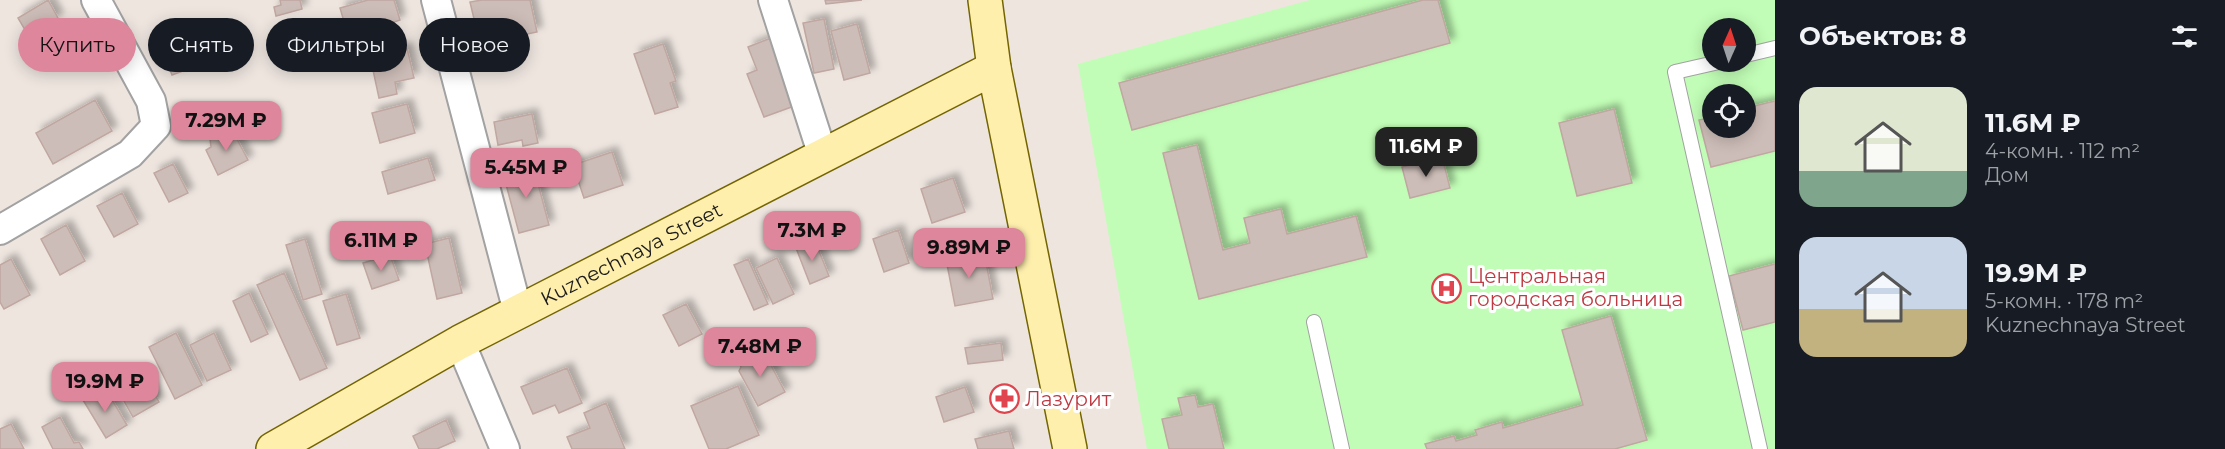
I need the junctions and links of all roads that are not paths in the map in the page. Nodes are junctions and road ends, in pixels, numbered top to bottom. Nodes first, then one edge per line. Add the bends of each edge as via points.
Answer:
1 (96, 0) edge
2 (436, 0) edge
3 (773, 0) edge
4 (988, 1) edge
5 (1775, 48) edge
6 (1756, 53) edge
7 (1702, 66) edge
8 (994, 68) junction
9 (823, 156) junction
10 (0, 230) edge
11 (518, 312) junction
12 (1314, 322) dead end
13 (460, 342) junction
14 (273, 449) edge
15 (505, 449) edge
16 (1070, 449) edge
17 (1342, 449) edge
18 (1760, 449) edge

1 - 10 street via 151,101 156,126 130,154
2 - 11 street
3 - 9 street
4 - 8 main road
5 - 6 lane
7 - 18 lane via 1676,72
8 - 9 main road, Kuznechnaya Street
8 - 16 main road
9 - 11 main road, Kuznechnaya Street
11 - 13 main road, Kuznechnaya Street
12 - 17 lane
13 - 14 main road, Kuznechnaya Street
13 - 15 street

